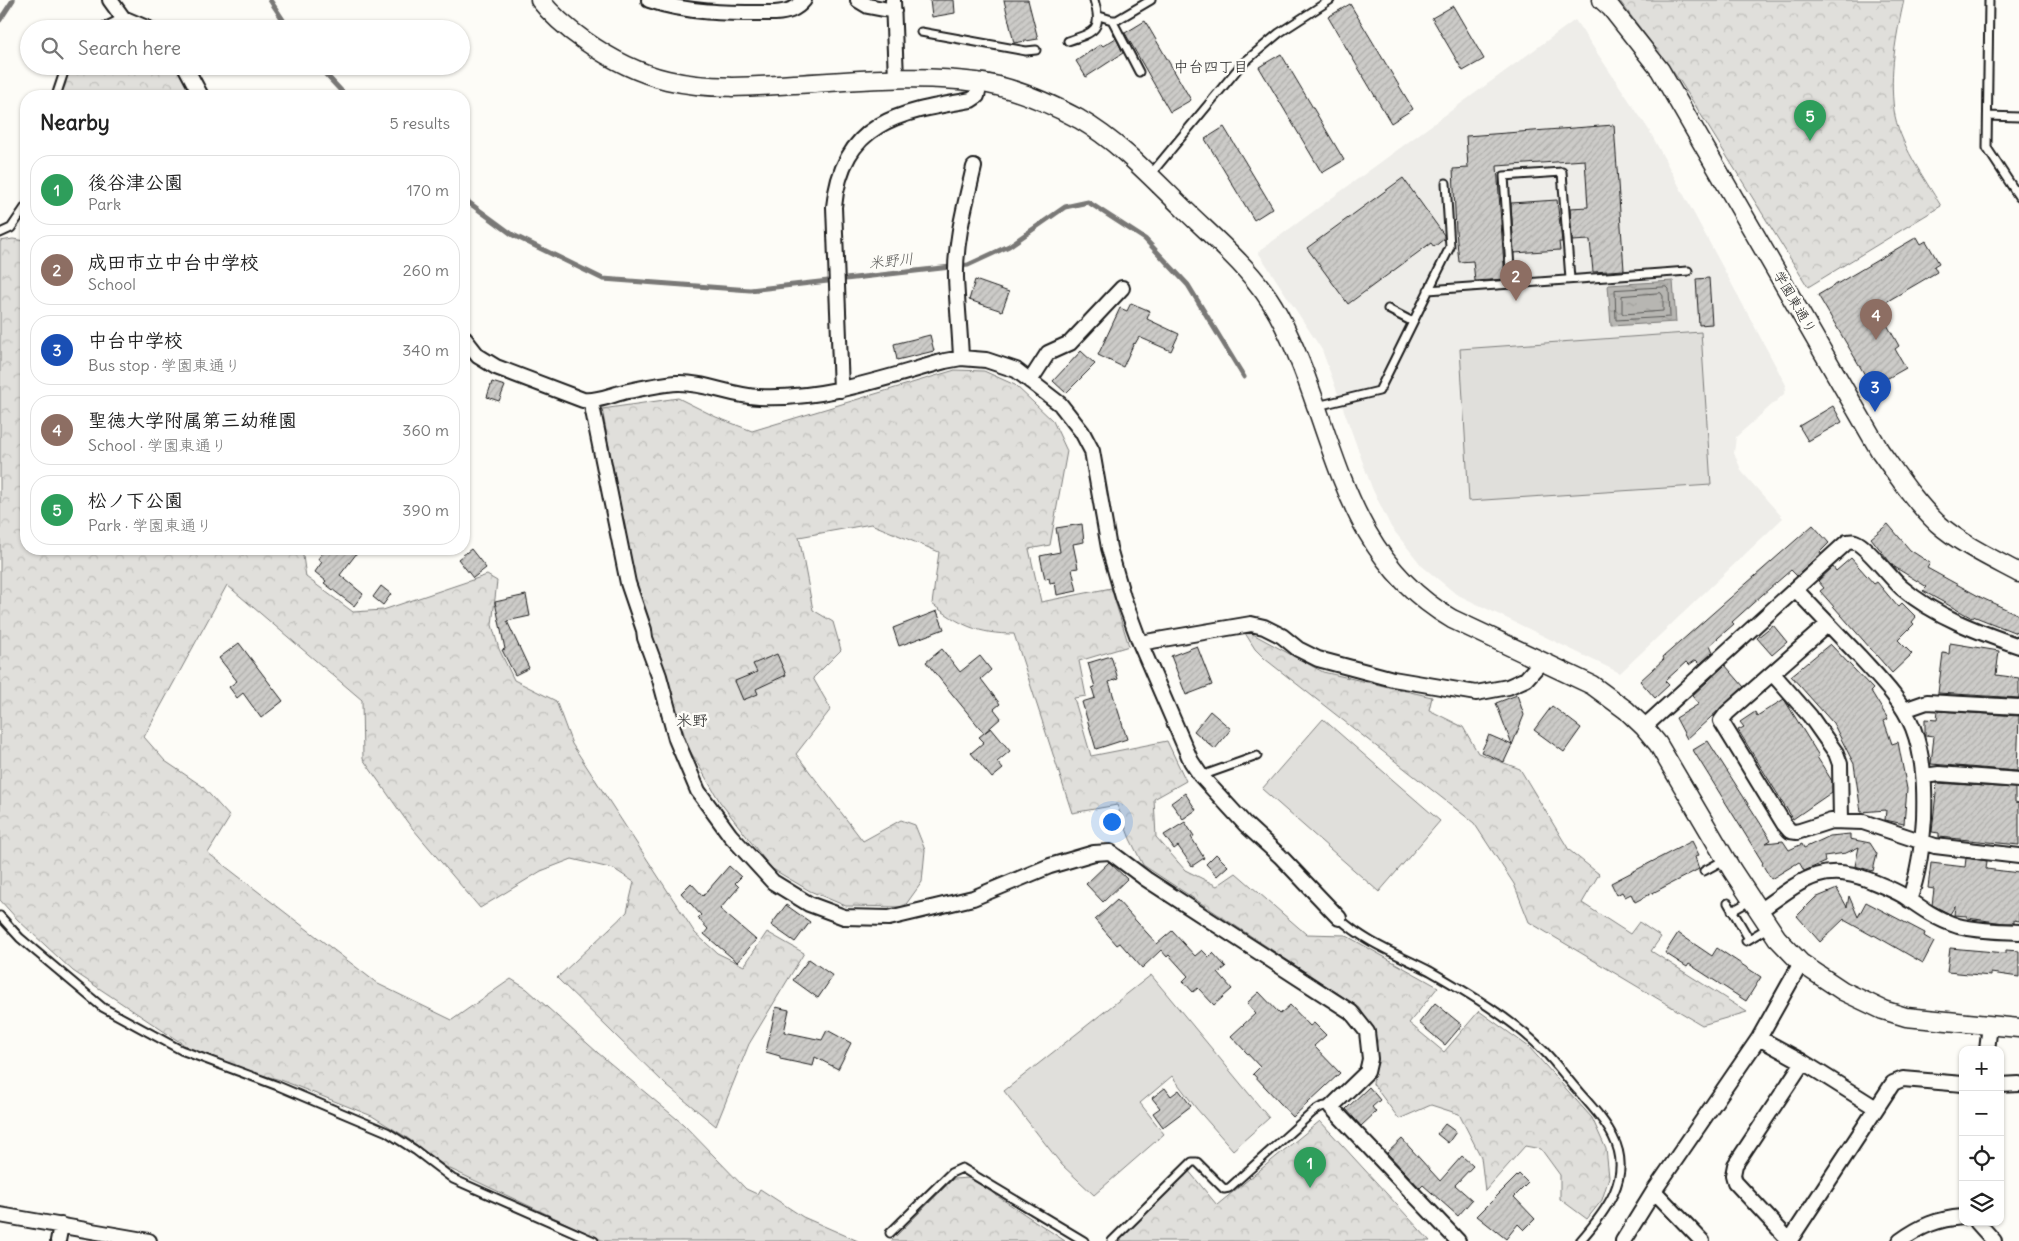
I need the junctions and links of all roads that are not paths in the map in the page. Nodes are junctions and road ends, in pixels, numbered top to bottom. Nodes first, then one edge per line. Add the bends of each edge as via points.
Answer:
1 (110, 0) edge
2 (540, 0) edge
3 (649, 0) edge
4 (804, 0) edge
5 (858, 0) edge
6 (1094, 0) edge
7 (1151, 0) edge
8 (1330, 0) edge
9 (1602, 0) edge
10 (1989, 0) edge
11 (894, 6) edge
12 (1099, 16) junction
13 (123, 18) junction
14 (119, 20) edge
15 (128, 20) edge
16 (1112, 20) junction
17 (921, 32) dead end
18 (1068, 41) dead end
19 (1036, 50) dead end
20 (1139, 72) dead end
21 (63, 75) edge
22 (190, 75) edge
23 (896, 79) junction
24 (980, 82) junction
25 (58, 90) edge
26 (198, 90) edge
27 (1988, 116) junction
28 (2019, 117) edge
29 (974, 167) dead end
30 (1150, 176) junction
31 (1446, 183) dead end
32 (2019, 197) edge
33 (20, 214) edge
34 (0, 233) edge
35 (1688, 271) dead end
36 (1570, 279) junction
37 (1511, 284) junction
38 (1122, 288) dead end
39 (1428, 290) junction
40 (1388, 309) dead end
41 (1413, 322) junction
42 (470, 346) edge
43 (961, 358) junction
44 (1030, 381) junction
45 (841, 390) junction
46 (591, 401) junction
47 (1317, 406) junction
48 (2019, 573) edge
49 (1796, 590) junction
50 (1828, 624) junction
51 (1140, 643) junction
52 (2019, 646) edge
53 (1541, 662) junction
54 (1773, 674) junction
55 (2019, 707) edge
56 (1904, 710) junction
57 (1644, 727) junction
58 (1257, 756) dead end
59 (1201, 776) junction
60 (1924, 776) junction
61 (2019, 780) edge
62 (1842, 820) junction
63 (1923, 843) junction
64 (2019, 856) edge
65 (1726, 859) junction
66 (1704, 871) dead end
67 (1909, 900) junction
68 (1728, 903) dead end
69 (1756, 905) junction
70 (1732, 911) junction
71 (0, 916) edge
72 (1338, 918) joint
73 (1770, 927) junction
74 (2019, 932) edge
75 (1801, 963) junction
76 (1990, 1025) junction
77 (2019, 1028) edge
78 (1759, 1038) junction
79 (1987, 1046) edge
80 (1803, 1062) junction
81 (1959, 1084) edge
82 (2019, 1084) edge
83 (2004, 1085) edge
84 (1331, 1107) junction
85 (1876, 1108) junction
86 (1654, 1191) junction
87 (0, 1215) edge
88 (1959, 1217) edge
89 (61, 1225) junction
90 (1981, 1226) edge
91 (890, 1233) dead end
92 (1698, 1240) edge
93 (58, 1241) edge
94 (149, 1241) edge
95 (594, 1241) edge
96 (1084, 1241) edge
97 (1112, 1241) edge
98 (1458, 1241) edge
99 (1580, 1241) edge
100 (1623, 1241) edge
101 (1790, 1241) edge
102 (1900, 1241) edge
103 (1994, 1241) edge

1 - 13 street
2 - 23 street via 569,30 601,52 636,70 666,80 739,88
3 - 4 street via 689,10 775,13 787,12
5 - 11 street via 868,6
6 - 12 lane
7 - 16 lane
8 - 30 lane via 1279,33 1241,65
9 - 48 street, 学園東通り via 1660,70 1880,450 1910,493 1938,523 1958,538
10 - 27 lane
11 - 23 street
12 - 16 lane
12 - 18 lane via 1090,33
13 - 14 lane
13 - 15 street
16 - 20 lane
17 - 19 lane via 1026,51
21 - 25 lane
22 - 26 street
23 - 24 street
24 - 30 street via 1025,94 1082,121
24 - 45 street via 977,96 971,100 905,113 878,126 856,147 843,170 835,192 834,207
27 - 28 lane
27 - 32 lane via 1987,148
29 - 43 street via 957,258
30 - 47 street via 1267,295 1293,346
31 - 39 lane via 1450,247
33 - 34 lane via 10,228
35 - 36 lane
36 - 37 lane
36 - 37 lane via 1562,172 1504,176
37 - 39 lane
38 - 44 street via 1070,343 1048,353
39 - 41 lane
40 - 41 lane
41 - 47 lane via 1379,391
42 - 46 street via 478,356 496,368
43 - 44 street via 1003,365
43 - 45 street
44 - 51 street via 1069,414 1092,451 1109,548
45 - 46 street via 760,397 700,385 676,384 627,391
46 - 84 street via 628,583 676,738 698,791 730,835 773,882 809,904 844,917 889,918 972,898 1050,866 1094,853 1110,852 1146,879 1351,1012 1367,1032 1370,1059 1367,1072
47 - 53 street via 1353,507 1378,549 1404,582 1433,608
49 - 50 street
49 - 52 street via 1847,542 1855,542 1902,588 1931,608
49 - 57 street
50 - 54 street
50 - 56 street via 1880,679
51 - 53 street via 1252,624 1264,626 1318,659 1393,679 1476,693 1508,687 1526,679
51 - 59 street via 1191,761
53 - 57 street via 1592,685
54 - 62 street via 1810,716 1836,754 1840,764
54 - 62 street via 1727,713 1721,721 1724,728 1790,831
55 - 56 street via 1928,702
56 - 60 street via 1920,748
57 - 65 street via 1658,744
58 - 59 lane
59 - 72 street
60 - 61 street via 1939,774
60 - 63 street
62 - 63 street via 1863,822
63 - 64 street
63 - 67 street
65 - 66 lane
65 - 69 street
67 - 69 street via 1857,875 1830,871
67 - 74 street via 1933,916 1958,926
68 - 70 lane
69 - 70 lane
69 - 73 street
70 - 73 lane via 1747,940
71 - 95 lane via 20,938 102,1007 181,1050 387,1132 453,1179
72 - 99 lane via 1351,930 1493,1010 1544,1052 1602,1119 1619,1152 1618,1180 1604,1212
73 - 75 street
75 - 76 street via 1843,990 1883,1010 1906,1017
75 - 78 street
76 - 77 street
76 - 79 street
78 - 80 street
78 - 86 street
80 - 85 street
80 - 101 street via 1735,1165 1733,1175 1734,1182
81 - 85 street via 1903,1079 1893,1083
82 - 83 street
84 - 97 lane via 1321,1106 1313,1112 1229,1188 1224,1189 1197,1162 1192,1162
84 - 98 street
85 - 101 street
86 - 92 street
86 - 100 street
87 - 89 street
88 - 102 street via 1941,1219
89 - 93 street
89 - 94 street
90 - 103 street
91 - 96 lane via 951,1173 962,1168

